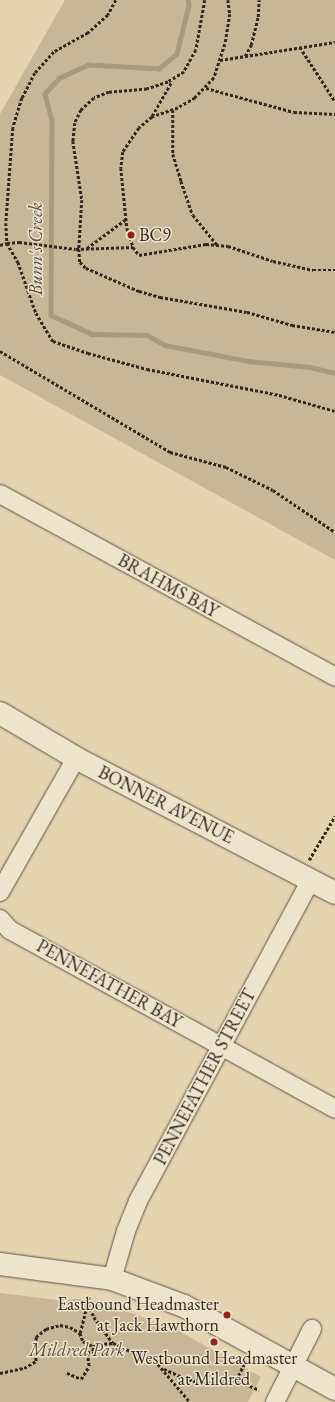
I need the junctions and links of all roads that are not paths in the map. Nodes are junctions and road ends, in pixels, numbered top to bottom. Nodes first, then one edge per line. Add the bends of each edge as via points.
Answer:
1 (0, 494) edge
2 (335, 677) edge
3 (0, 713) edge
4 (76, 758) junction
5 (306, 877) junction
6 (0, 892) edge
7 (335, 893) edge
8 (0, 919) edge
9 (220, 1046) junction
10 (335, 1108) edge
11 (0, 1264) edge
12 (112, 1279) junction
13 (312, 1329) dead end
14 (294, 1367) junction
15 (335, 1389) edge
16 (275, 1402) edge

1 - 2 street, BRAHMS BAY
3 - 4 street, BONNER AVENUE
4 - 5 street, BONNER AVENUE
4 - 6 street
5 - 7 street, BONNER AVENUE
5 - 9 street, PENNEFATHER STREET
8 - 9 street, PENNEFATHER BAY via 10,930
9 - 10 street, PENNEFATHER BAY
9 - 12 street, PENNEFATHER STREET via 138,1201
11 - 12 street
12 - 14 street via 184,1306
13 - 14 street
14 - 15 street
14 - 16 street

